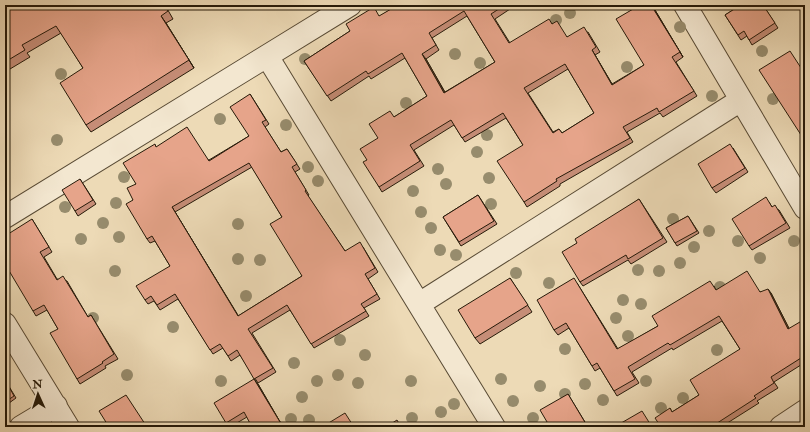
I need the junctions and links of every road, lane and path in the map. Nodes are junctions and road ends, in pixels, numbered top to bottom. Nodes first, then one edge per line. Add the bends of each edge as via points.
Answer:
1 (350, 5) edge
2 (684, 5) edge
3 (267, 56) junction
4 (741, 100) junction
5 (805, 208) edge
6 (5, 217) edge
7 (419, 304) junction
8 (5, 324) edge
9 (56, 406) junction
10 (805, 411) edge
11 (21, 427) edge
12 (68, 427) edge
13 (494, 427) edge
14 (781, 427) edge

1 - 3 street
2 - 4 street
3 - 6 street
3 - 7 street
4 - 5 street
4 - 7 street
7 - 13 street
8 - 9 street
9 - 11 street
9 - 12 street
10 - 14 street

